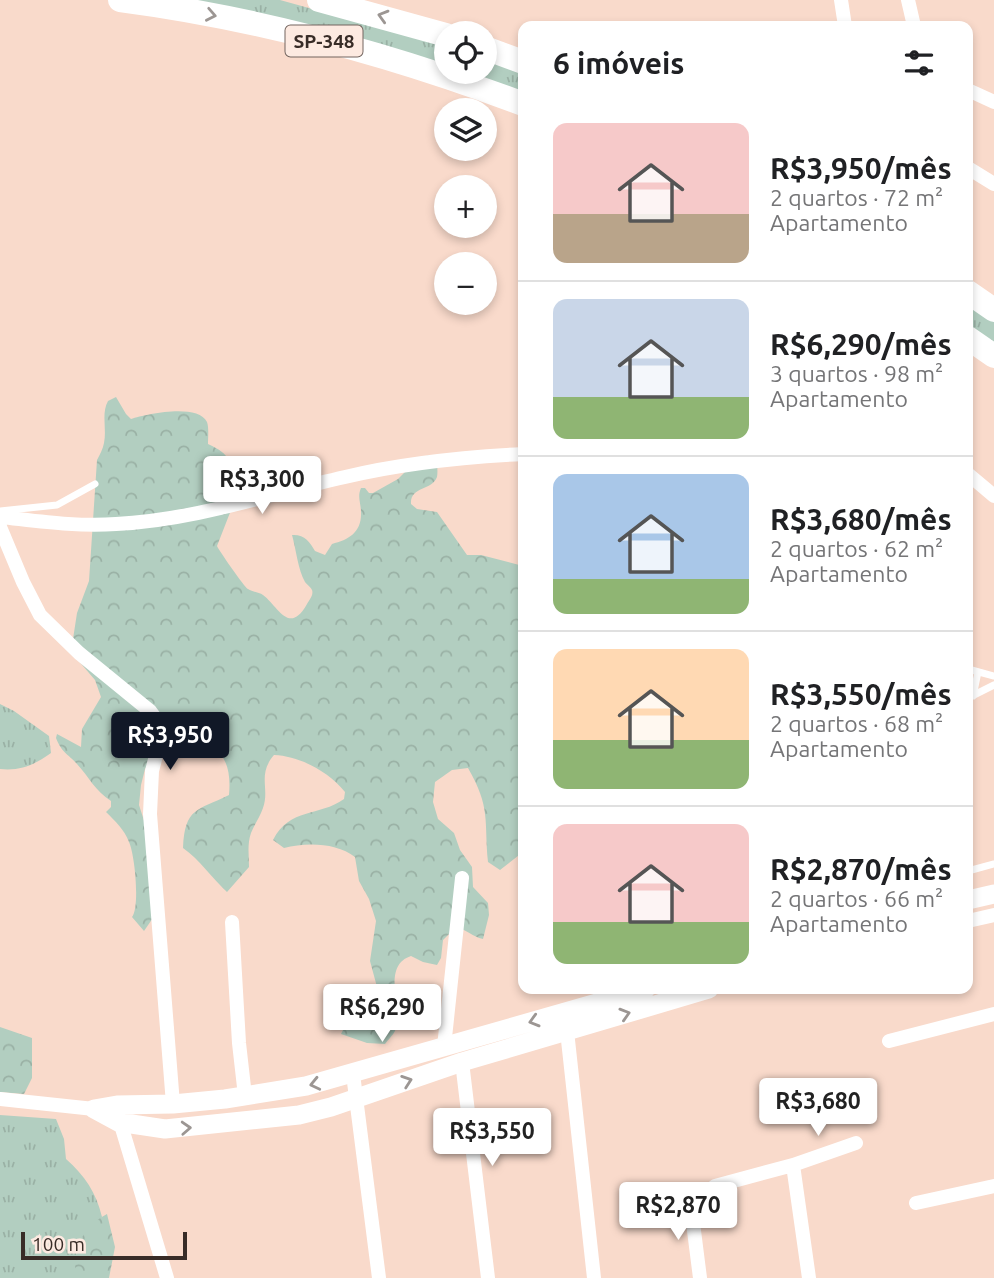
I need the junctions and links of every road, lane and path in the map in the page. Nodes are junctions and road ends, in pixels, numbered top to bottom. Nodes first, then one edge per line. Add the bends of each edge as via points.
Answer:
1 (120, 0) edge
2 (320, 0) edge
3 (841, 0) edge
4 (908, 0) edge
5 (844, 21) edge
6 (913, 21) edge
7 (434, 33) edge
8 (497, 52) edge
9 (518, 60) edge
10 (973, 92) edge
11 (518, 102) edge
12 (994, 102) edge
13 (973, 171) edge
14 (994, 184) edge
15 (973, 295) edge
16 (994, 310) edge
17 (973, 341) edge
18 (994, 356) edge
19 (518, 454) edge
20 (973, 478) edge
21 (95, 484) dead end
22 (994, 496) edge
23 (0, 511) edge
24 (0, 517) edge
25 (0, 527) edge
26 (973, 670) edge
27 (978, 672) junction
28 (994, 676) edge
29 (994, 685) edge
30 (973, 688) edge
31 (973, 696) edge
32 (994, 864) edge
33 (973, 870) edge
34 (462, 878) dead end
35 (994, 894) edge
36 (973, 899) edge
37 (994, 915) edge
38 (973, 920) edge
39 (232, 922) dead end
40 (615, 994) edge
41 (692, 994) edge
42 (994, 1014) edge
43 (567, 1031) junction
44 (889, 1041) dead end
45 (444, 1046) junction
46 (462, 1062) junction
47 (353, 1074) junction
48 (245, 1096) junction
49 (0, 1099) edge
50 (355, 1099) junction
51 (173, 1104) junction
52 (94, 1109) joint
53 (118, 1113) junction
54 (856, 1143) dead end
55 (793, 1165) junction
56 (994, 1186) edge
57 (916, 1203) dead end
58 (167, 1278) edge
59 (379, 1278) edge
60 (488, 1278) edge
61 (594, 1278) edge
62 (700, 1278) edge
63 (809, 1278) edge

1 -> 11 highway, SP-348 via 349,47
7 -> 2 highway, SP-348
3 - 5 street
4 - 6 street
8 - 9 highway
10 - 12 street
13 - 14 street
15 - 16 highway
17 - 18 highway
19 - 24 street via 466,457 346,476 228,507 115,525
20 - 22 street
21 - 23 lane via 57,505
25 - 51 street via 40,615 150,711 161,726 150,814
26 - 27 lane
27 - 28 lane
27 - 30 lane
29 - 31 lane
32 - 33 lane
34 - 45 street
35 - 36 street
37 - 38 street
39 - 48 street
40 -> 45 street
43 -> 41 street
42 - 44 street
43 - 46 street
43 - 61 street
45 - 47 street
50 -> 46 street
46 - 60 street
47 -> 48 street
47 - 50 street
48 - 51 street
49 - 52 street
53 -> 50 street via 165,1129 194,1128 299,1115
50 - 59 street
51 - 53 street
52 - 53 street
53 - 58 street
54 - 55 street
55 - 62 street via 715,1186 703,1195 692,1215
55 - 63 street
56 - 57 street

